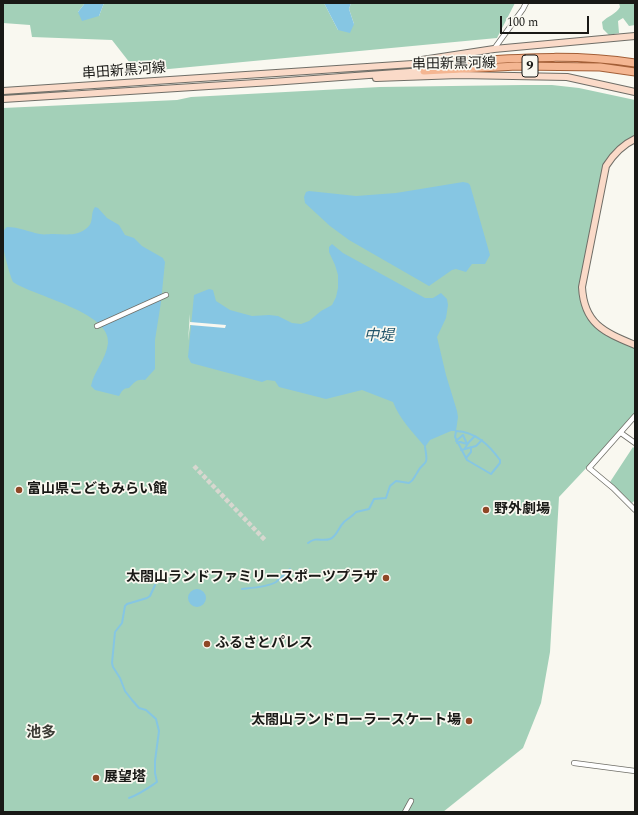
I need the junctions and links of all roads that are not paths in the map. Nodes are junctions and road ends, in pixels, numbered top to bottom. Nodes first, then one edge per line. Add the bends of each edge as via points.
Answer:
1 (526, 3) edge
2 (635, 36) edge
3 (494, 50) junction
4 (428, 63) joint
5 (635, 63) edge
6 (366, 66) junction
7 (424, 71) joint
8 (635, 72) edge
9 (272, 82) junction
10 (3, 91) edge
11 (635, 92) edge
12 (3, 99) edge
13 (635, 139) edge
14 (166, 296) dead end
15 (97, 326) dead end
16 (635, 345) edge
17 (635, 416) edge
18 (621, 433) junction
19 (635, 443) edge
20 (635, 510) edge
21 (574, 763) dead end
22 (635, 771) edge
23 (411, 801) dead end
24 (405, 812) edge

1 - 3 street
2 - 3 main road, 串田新黒河線
3 - 6 main road, 串田新黒河線
4 - 5 main road, 9 via 574,57
4 - 6 main road, 串田新黒河線
6 - 10 main road, 串田新黒河線
7 - 8 main road, 9 via 517,66 600,67
7 - 9 main road, 串田新黒河線
9 - 11 main road, 串田新黒河線 via 459,75 567,77
9 - 12 main road, 串田新黒河線
13 - 16 main road via 614,154 606,166 582,287 583,301 592,320 609,333
14 - 15 street
17 - 18 street
18 - 19 street
18 - 20 street via 589,468
21 - 22 street
23 - 24 street

